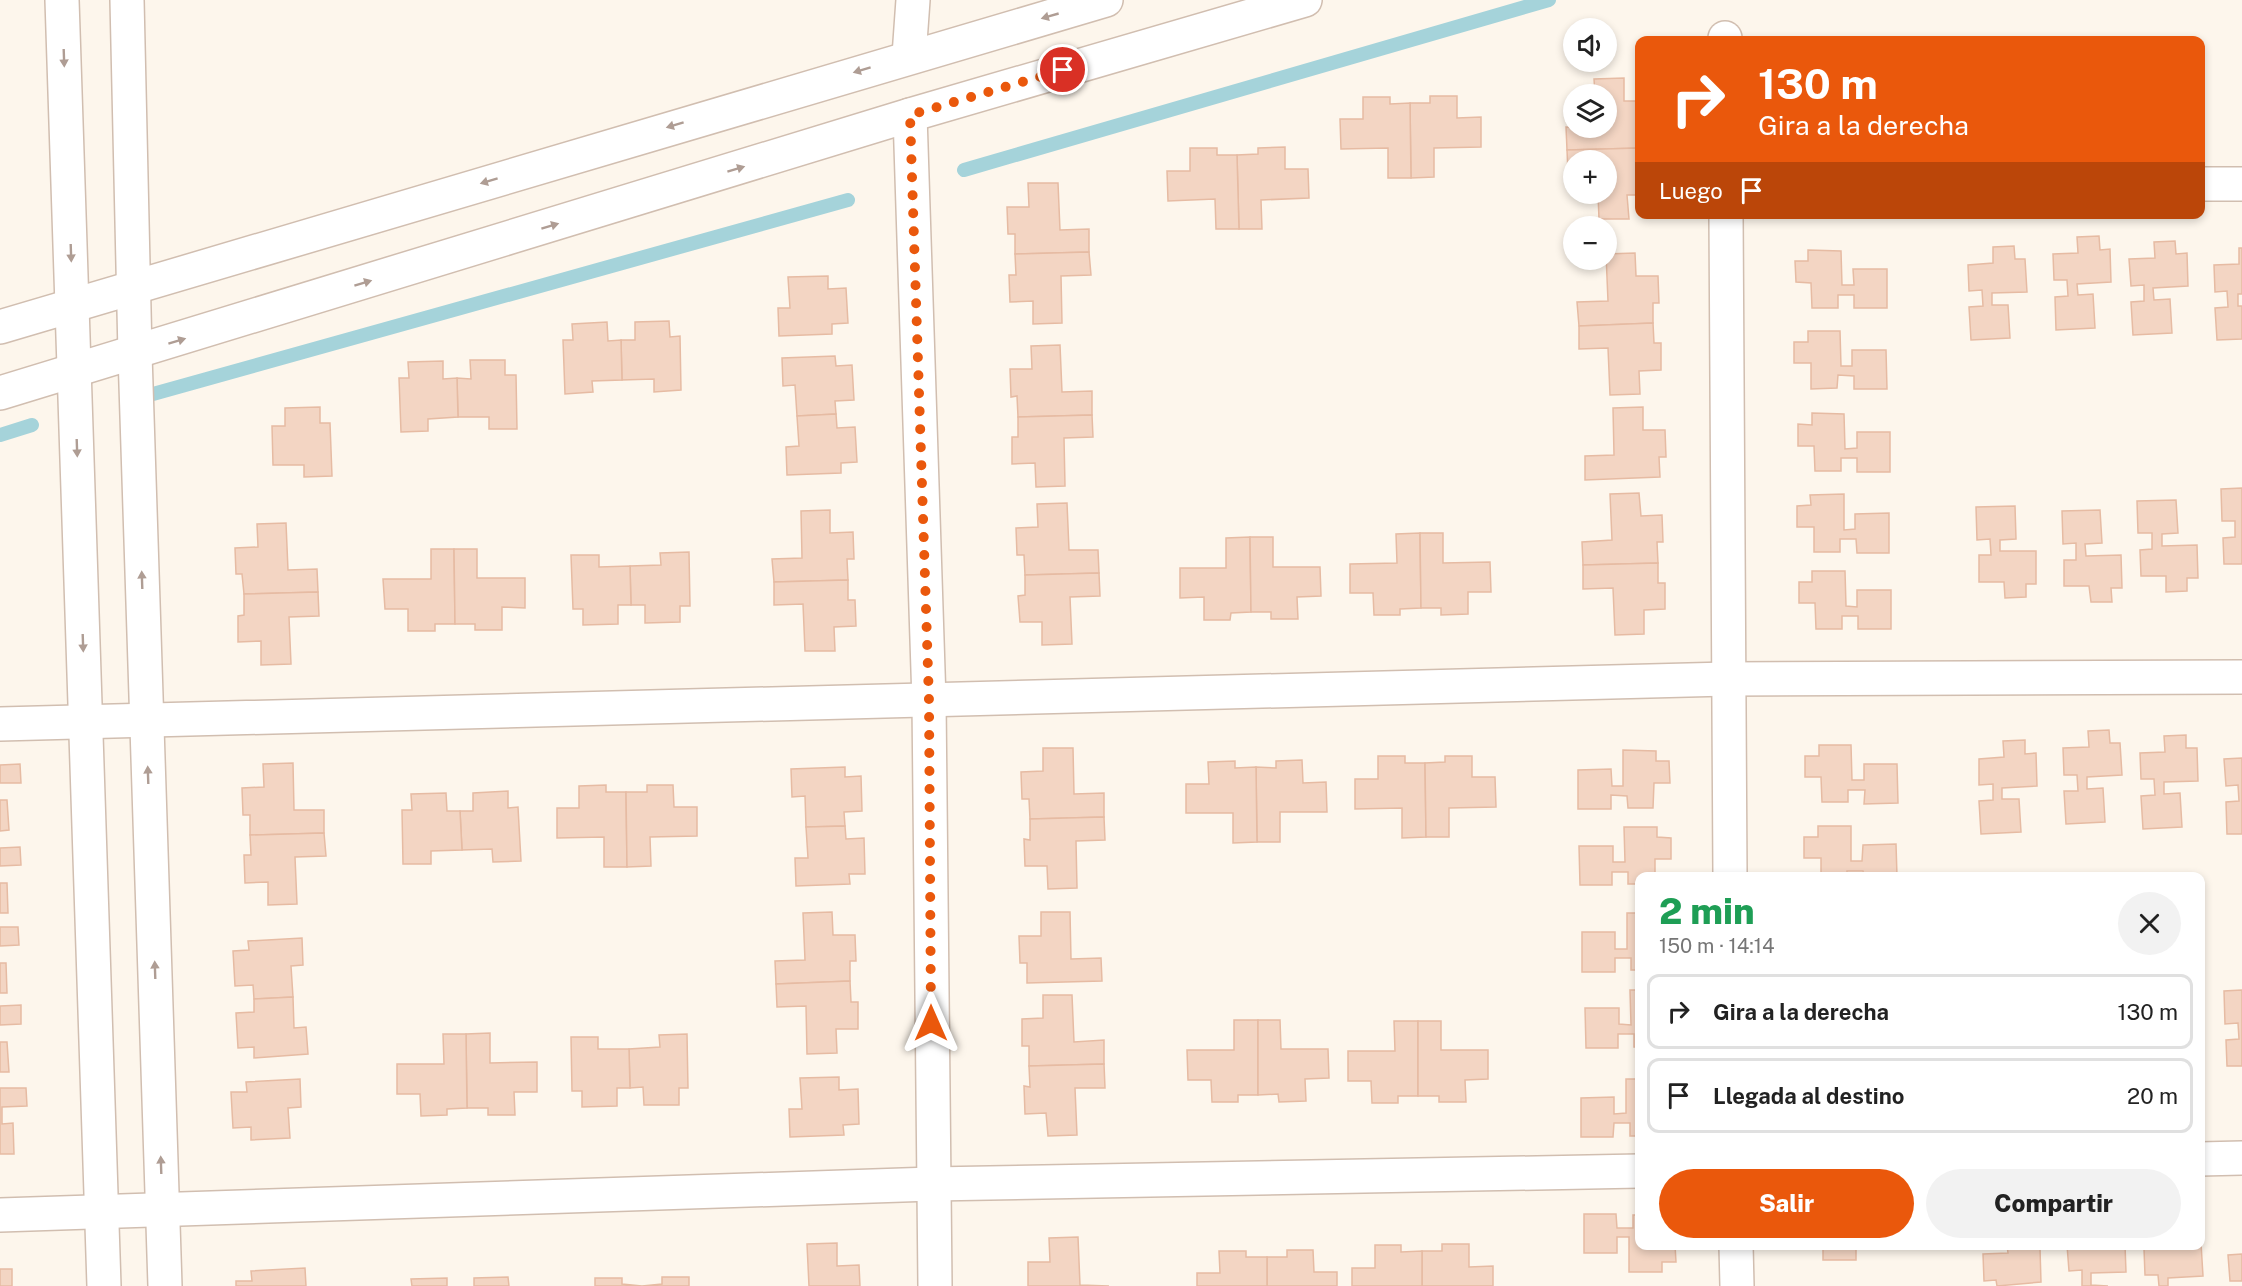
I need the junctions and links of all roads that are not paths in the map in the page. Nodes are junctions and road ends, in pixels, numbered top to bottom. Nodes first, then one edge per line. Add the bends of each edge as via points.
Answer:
1 (62, 0) edge
2 (127, 0) edge
3 (913, 0) edge
4 (1106, 0) edge
5 (1305, 0) edge
6 (909, 56) junction
7 (910, 115) junction
8 (2205, 184) edge
9 (2242, 184) edge
10 (1725, 219) edge
11 (133, 286) junction
12 (72, 306) junction
13 (0, 327) edge
14 (135, 354) junction
15 (75, 372) junction
16 (0, 393) edge
17 (2242, 677) edge
18 (1727, 679) junction
19 (929, 701) junction
20 (146, 720) junction
21 (86, 721) junction
22 (0, 724) edge
23 (1730, 872) edge
24 (2205, 1158) edge
25 (2242, 1158) edge
26 (1635, 1171) edge
27 (932, 1184) junction
28 (163, 1211) junction
29 (101, 1213) junction
30 (0, 1215) edge
31 (1736, 1250) edge
32 (104, 1286) edge
33 (165, 1286) edge
34 (935, 1286) edge
35 (1737, 1286) edge

1 -> 12 street
2 - 11 street
3 - 6 street
4 -> 6 street
5 - 7 street
6 -> 11 street
14 -> 7 street
7 - 19 street
8 - 9 street
10 - 18 street
11 - 12 street
11 - 14 street
12 - 13 street
12 - 15 street
14 - 15 street
20 -> 14 street
15 - 16 street
15 -> 21 street
17 - 18 street
18 - 19 street
18 - 23 street
19 - 20 street
19 - 27 street
20 - 21 street
28 -> 20 street
21 - 22 street
21 - 29 street
24 - 25 street
26 - 27 street
27 - 28 street
27 - 34 street
28 - 29 street
28 - 33 street
29 - 30 street
29 - 32 street
31 - 35 street

